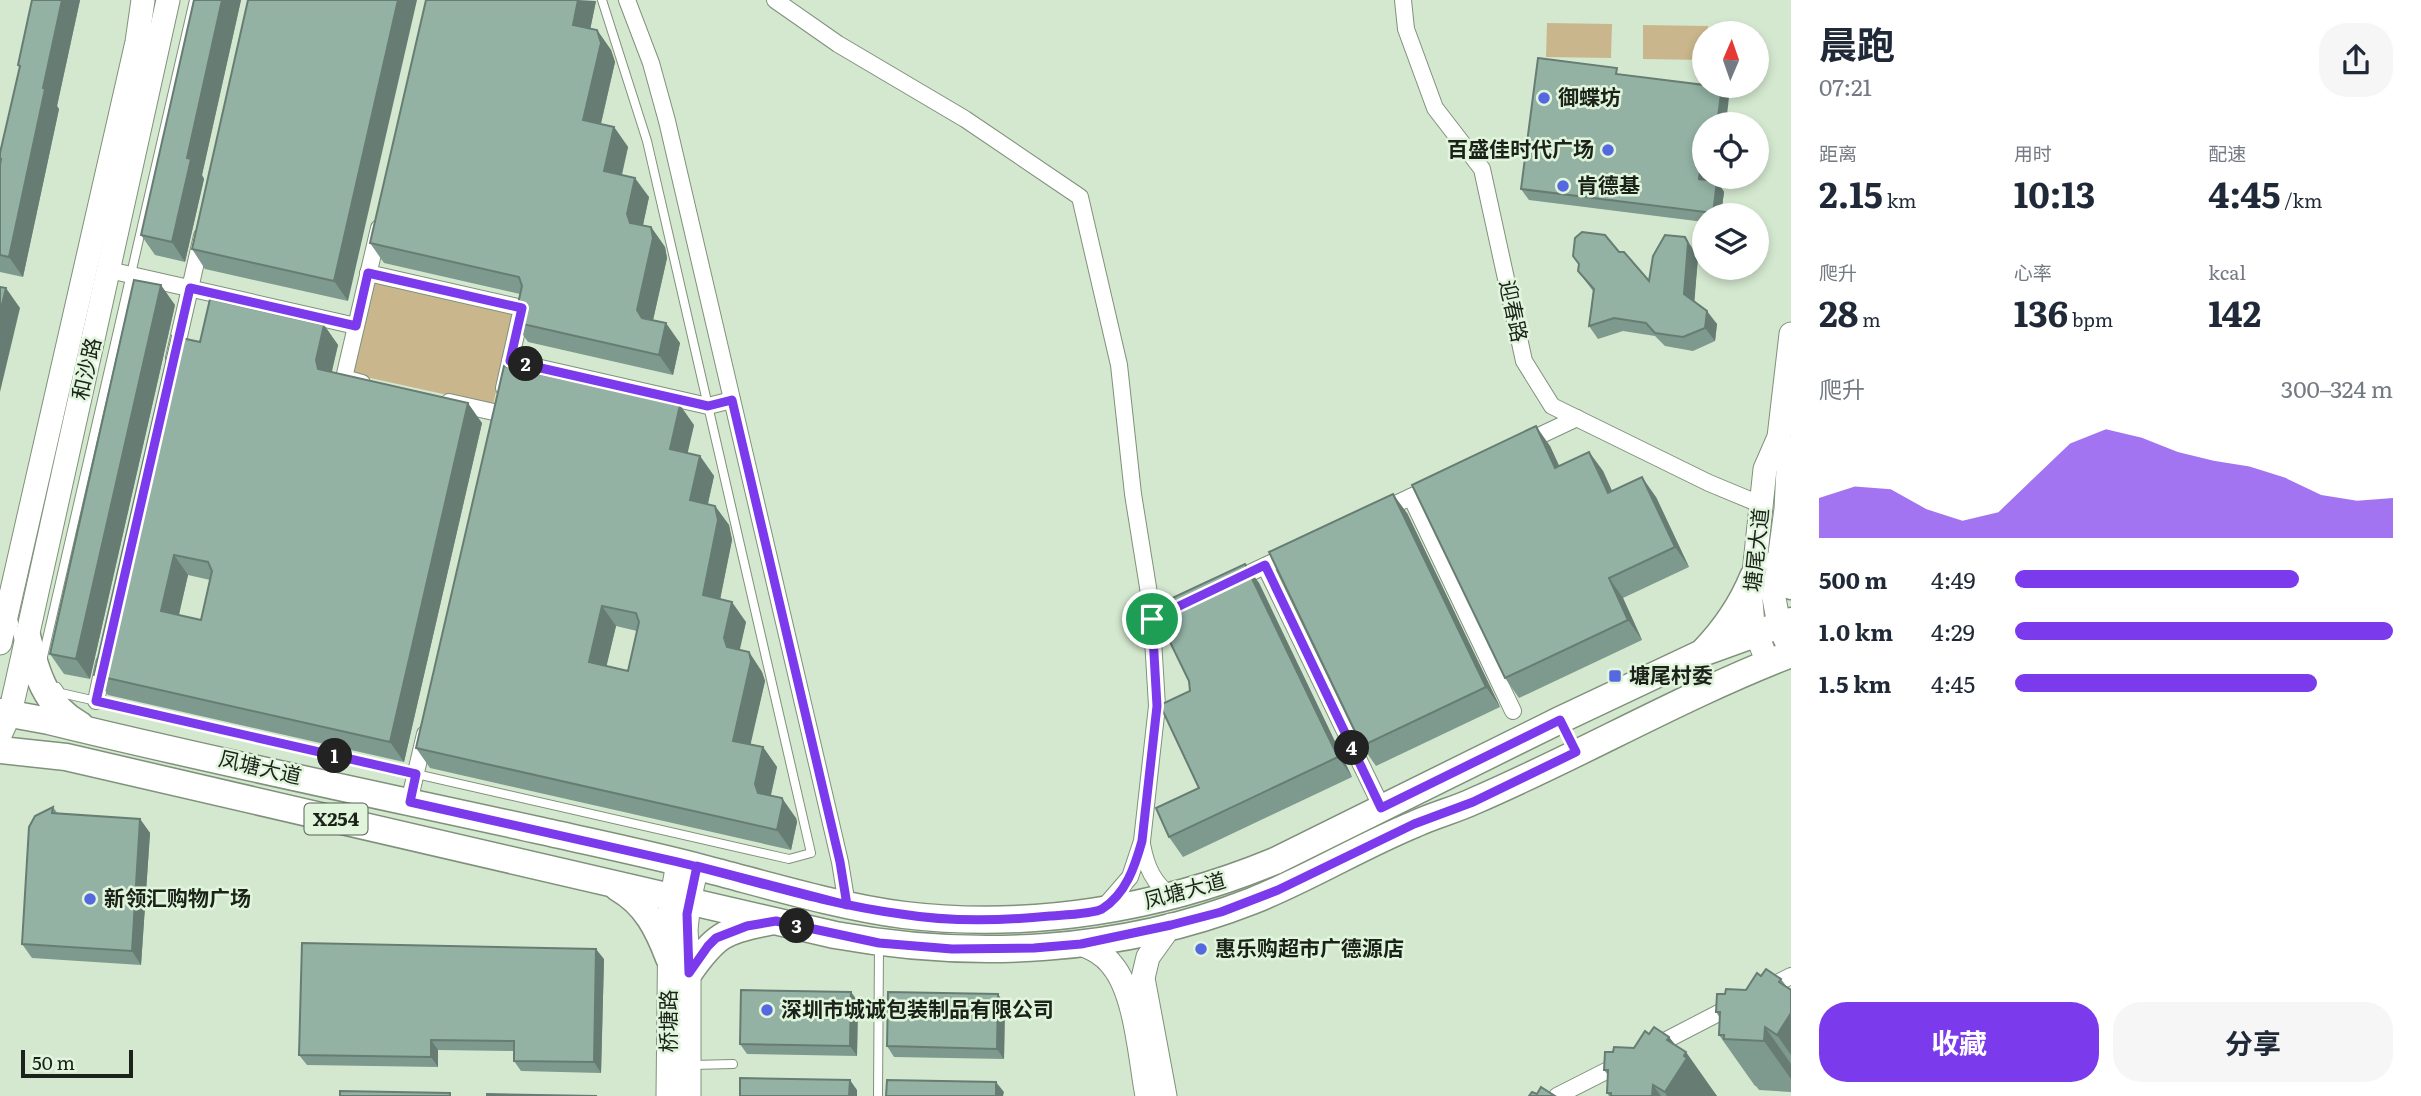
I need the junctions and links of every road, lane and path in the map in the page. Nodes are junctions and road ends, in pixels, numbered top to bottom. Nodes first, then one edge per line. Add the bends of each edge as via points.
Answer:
1 (143, 0) edge
2 (168, 0) edge
3 (194, 0) edge
4 (602, 0) edge
5 (627, 0) edge
6 (775, 0) edge
7 (1403, 0) edge
8 (383, 209) edge
9 (205, 223) edge
10 (120, 272) junction
11 (368, 273) junction
12 (190, 288) junction
13 (356, 326) junction
14 (1791, 334) edge
15 (510, 361) junction
16 (172, 368) edge
17 (383, 387) edge
18 (434, 399) edge
19 (732, 400) junction
20 (708, 406) junction
21 (1577, 418) junction
22 (1779, 437) junction
23 (1506, 452) edge
24 (1446, 480) edge
25 (1411, 497) junction
26 (1762, 505) junction
27 (1788, 509) edge
28 (1362, 520) edge
29 (1302, 548) edge
30 (1778, 562) junction
31 (1265, 565) junction
32 (1753, 577) junction
33 (1791, 586) edge
34 (1220, 587) edge
35 (1775, 627) edge
36 (8, 634) edge
37 (108, 648) edge
38 (1702, 653) junction
39 (1783, 656) edge
40 (96, 701) junction
41 (1513, 711) dead end
42 (3, 720) edge
43 (1560, 720) junction
44 (428, 721) edge
45 (91, 731) junction
46 (0, 750) edge
47 (1576, 752) junction
48 (416, 774) junction
49 (410, 802) junction
50 (1381, 808) junction
51 (1142, 841) junction
52 (688, 864) junction
53 (607, 882) junction
54 (1173, 897) junction
55 (680, 899) junction
56 (847, 905) junction
57 (1101, 910) junction
58 (776, 921) junction
59 (1171, 925) junction
60 (879, 943) junction
61 (1081, 944) junction
62 (679, 966) junction
63 (1791, 976) edge
64 (733, 1064) dead end
65 (690, 1066) junction
66 (668, 1096) edge
67 (689, 1096) edge
68 (878, 1096) edge
69 (1147, 1096) edge
70 (1165, 1096) edge
71 (1558, 1096) edge

1 - 36 main road, 和沙路 / X254
2 - 10 main road, 和沙路 / X254
3 - 10 lane
4 - 20 lane via 647,141
5 - 19 street via 667,121
6 - 51 street via 1080,197 1119,365 1133,494 1157,617 1157,706
7 - 21 street, 迎春路 via 1406,29 1434,108 1482,169 1524,361 1552,406
8 - 11 street
9 - 12 street
10 - 12 street
10 - 36 main road, 和沙路 / X254
10 - 40 lane via 42,664 61,693
11 - 13 street
11 - 15 street via 522,308
12 - 13 street
12 - 16 street
13 - 17 street via 344,378
14 - 22 main road, 塘尾大道
15 - 18 street via 497,420
15 - 20 street
19 - 20 street
19 - 56 street
20 - 48 lane via 811,853 789,859
21 - 23 street
21 - 26 street, 迎春路
22 - 26 main road, 塘尾大道 via 1765,469
22 - 27 main road, 塘尾大道 via 1788,469
24 - 25 street
25 - 28 street
25 - 41 street
26 - 32 main road, 塘尾大道
27 - 30 main road, 塘尾大道
29 - 31 street
30 - 33 main road
30 - 35 main road, 塘尾大道
31 - 34 street
31 - 50 street
32 - 35 main road, 塘尾大道 via 1751,614
32 - 38 main road via 1738,610
35 - 38 main road, 凤塘大道
35 - 39 main road, 塘尾大道
36 - 42 main road, 和沙路 / X254
36 - 45 main road, X254 via 52,702 68,719
37 - 40 street
38 - 43 main road, 凤塘大道
39 - 47 main road, 凤塘大道
40 - 48 lane
42 - 45 main road, 凤塘大道 / X254
43 - 47 main road
43 - 50 main road, 凤塘大道
44 - 48 street
45 - 49 main road, 凤塘大道 / X254
46 - 53 main road, 凤塘大道 / X254 via 66,757
47 - 59 main road, 凤塘大道 via 1278,890
48 - 49 street
49 - 52 main road, 凤塘大道 / X254
50 - 54 main road, 凤塘大道 via 1275,862
51 - 54 street via 1152,875
51 - 57 street via 1130,877
52 - 55 main road, 桥塘路
52 - 56 main road, 凤塘大道
53 - 55 main road, 凤塘大道 / X254
53 - 62 main road via 632,896 646,911
54 - 57 main road, 凤塘大道
55 - 58 main road, 凤塘大道
55 - 62 main road, 桥塘路
56 - 57 main road, 凤塘大道 via 946,919 1034,918
58 - 60 main road, 凤塘大道
58 - 62 main road via 716,938
59 - 61 main road, 凤塘大道
59 - 70 main road via 1148,957 1143,978
60 - 61 main road, 凤塘大道 via 992,949
60 - 68 lane
61 - 69 main road via 1111,962 1124,983
62 - 65 main road, 桥塘路
62 - 66 main road, 桥塘路
63 - 71 street
64 - 65 lane
65 - 67 main road, 桥塘路

